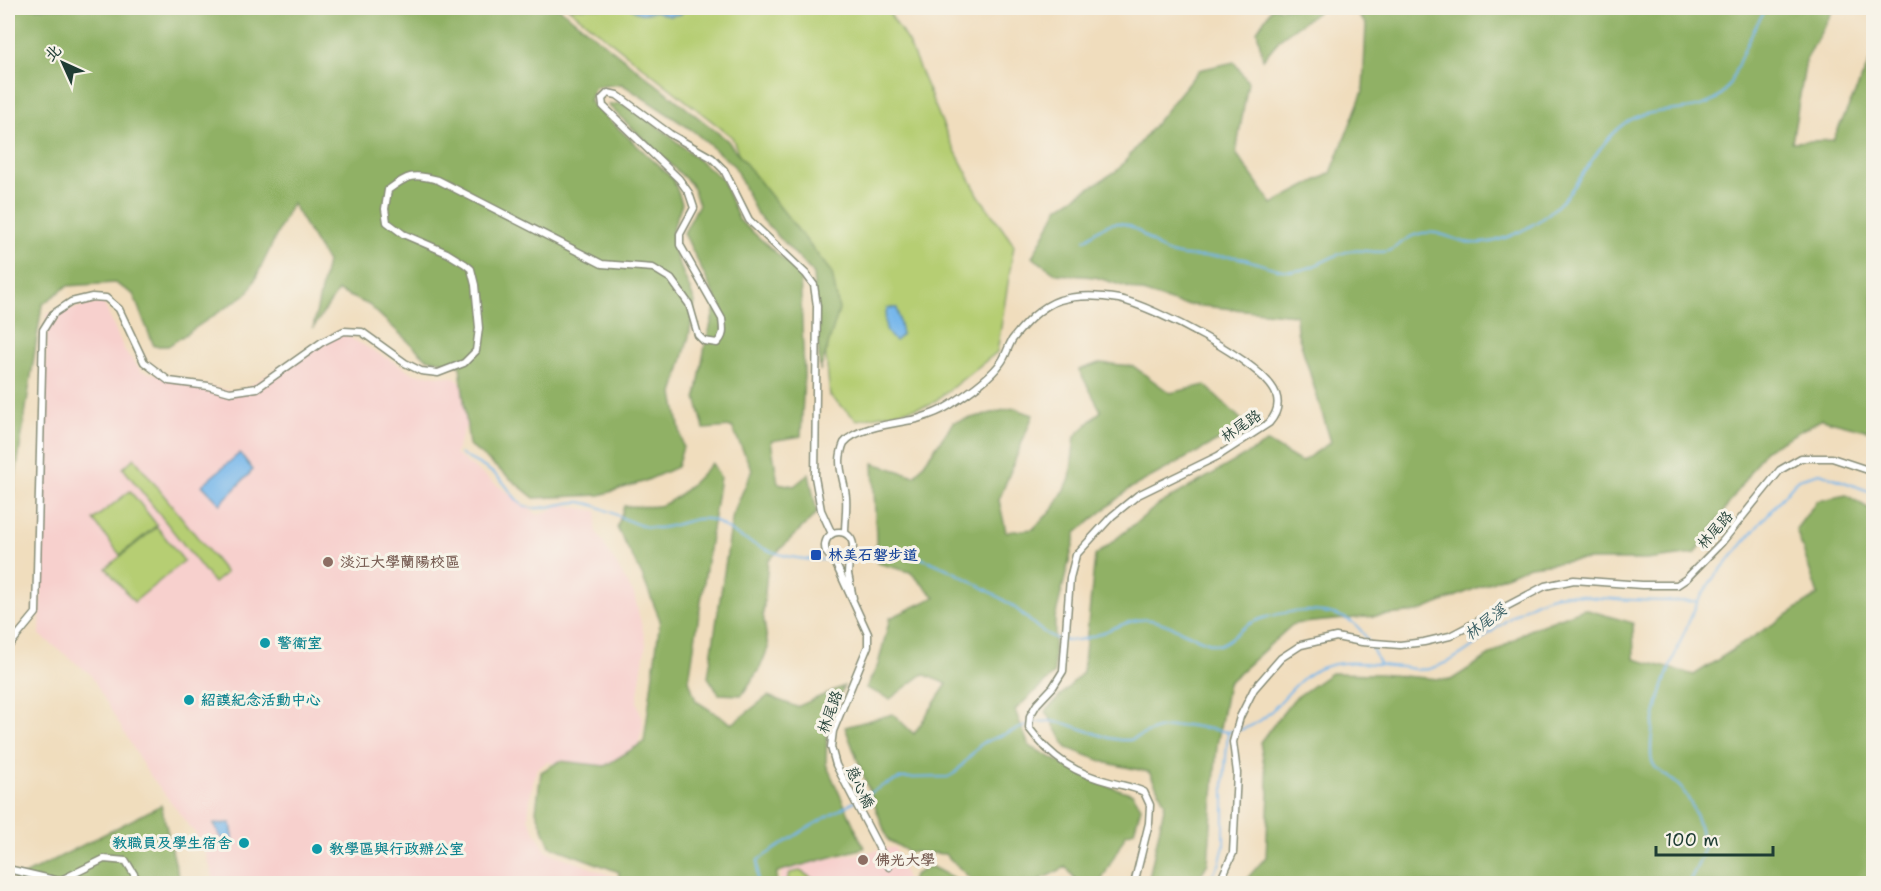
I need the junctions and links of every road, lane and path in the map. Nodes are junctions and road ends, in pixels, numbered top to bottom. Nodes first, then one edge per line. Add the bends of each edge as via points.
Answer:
1 (1874, 472) edge
2 (845, 533) junction
3 (832, 534) junction
4 (849, 557) junction
5 (834, 560) junction
6 (853, 600) junction
7 (8, 647) edge
8 (836, 765) joint
9 (889, 867) dead end
10 (8, 869) edge
11 (137, 884) edge
12 (1134, 884) edge
13 (1219, 884) edge

1 - 13 street, 林尾路 via 1832,458 1801,458 1780,470 1722,542 1677,585 1574,580 1545,586 1450,636 1400,645 1336,637 1301,645 1281,658 1254,689 1240,717 1233,742 1237,773 1233,853
2 - 3 street
2 - 4 street via 854,544
2 - 12 street, 林尾路 via 846,496 840,460 844,444 856,434 919,418 965,395 1001,362 1026,324 1060,300 1087,296 1120,300 1155,313 1222,346 1270,384 1277,395 1277,406 1276,416 1269,423 1218,456 1138,495 1106,521 1076,555 1070,578 1063,671 1030,716 1029,728 1059,760 1078,772 1144,792 1150,806 1149,823
3 - 5 street via 825,545
3 - 7 street via 821,510 815,477 814,285 749,220 724,170 712,158 670,134 617,95 608,93 602,99 603,106 689,193 694,208 680,234 681,245 722,319 724,332 717,343 698,334 685,296 671,279 653,268 602,264 438,180 419,175 388,190 385,209 387,222 403,234 447,253 471,269 479,328 476,351 449,370 438,374 421,371 362,332 344,332 322,342 257,388 230,392 169,381 144,362 119,309 106,298 71,302 53,314 43,330 36,613
4 - 5 street
4 - 6 street, 林尾路
5 - 6 street, 林尾路
6 - 8 street, 林尾路 via 868,634 868,645 833,731 831,747
8 - 9 street, 慈心橋
10 - 11 street via 59,881 104,859 126,861

